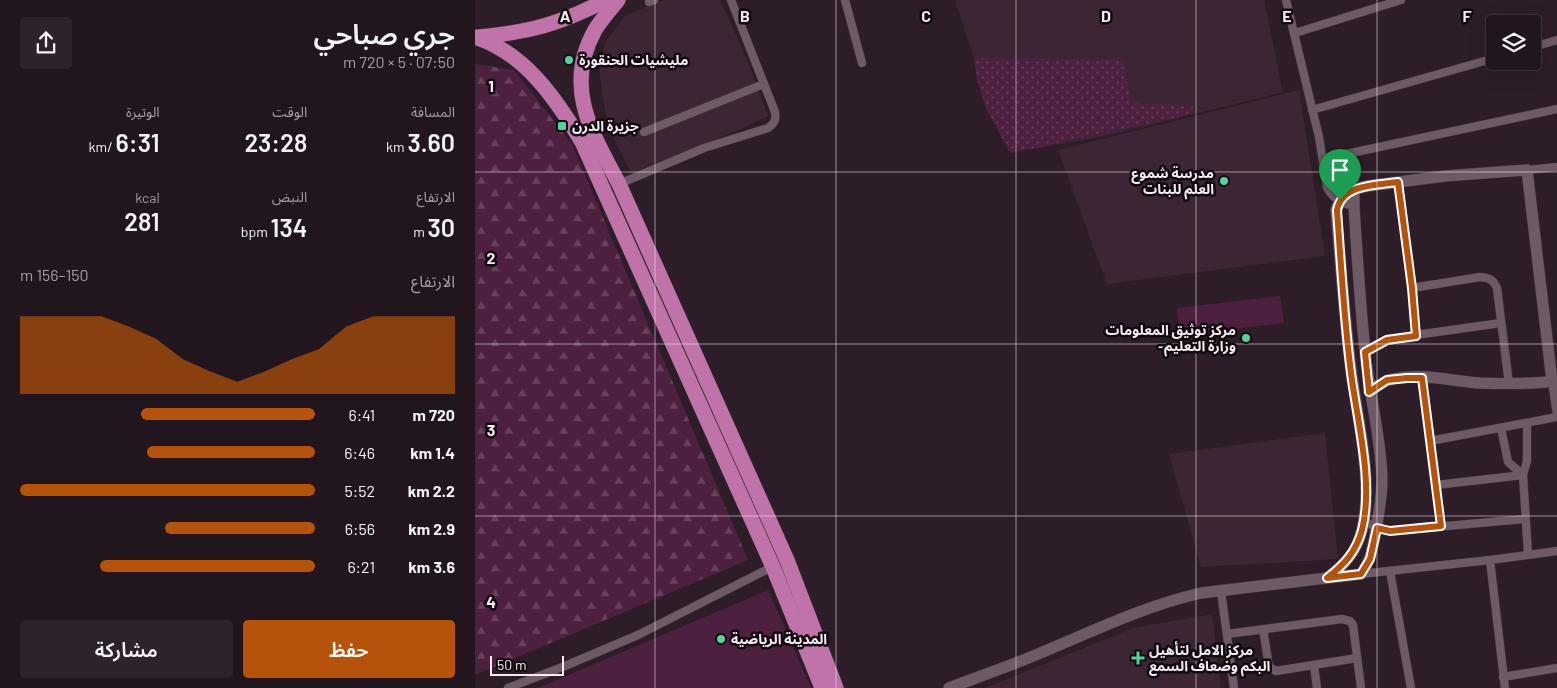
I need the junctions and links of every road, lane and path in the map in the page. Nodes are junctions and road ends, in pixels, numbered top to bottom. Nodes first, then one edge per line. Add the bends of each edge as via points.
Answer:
1 (606, 0) edge
2 (618, 0) edge
3 (731, 0) edge
4 (845, 0) edge
5 (1286, 0) edge
6 (1401, 0) edge
7 (1295, 33) junction
8 (475, 37) edge
9 (1557, 40) edge
10 (1541, 45) edge
11 (1486, 61) edge
12 (862, 63) dead end
13 (764, 84) junction
14 (1557, 109) edge
15 (1312, 110) junction
16 (644, 132) dead end
17 (1323, 159) junction
18 (1557, 167) edge
19 (1527, 170) junction
20 (1398, 182) junction
21 (619, 184) junction
22 (1354, 190) junction
23 (1340, 200) junction
24 (1354, 207) junction
25 (1412, 288) junction
26 (1501, 323) junction
27 (1416, 336) junction
28 (1365, 352) junction
29 (1422, 378) junction
30 (1555, 381) edge
31 (1509, 384) junction
32 (1369, 392) junction
33 (1557, 416) edge
34 (1527, 423) junction
35 (1501, 428) junction
36 (1430, 441) junction
37 (1523, 475) junction
38 (1436, 485) junction
39 (1525, 519) junction
40 (1364, 520) junction
41 (1441, 526) junction
42 (1377, 528) junction
43 (1557, 551) edge
44 (1528, 554) junction
45 (787, 560) junction
46 (1490, 560) junction
47 (773, 567) junction
48 (1390, 571) junction
49 (1361, 574) junction
50 (1327, 578) junction
51 (1221, 591) junction
52 (1263, 629) junction
53 (1227, 634) junction
54 (1357, 658) junction
55 (1314, 666) junction
56 (1557, 668) edge
57 (1503, 677) junction
58 (508, 688) edge
59 (833, 688) edge
60 (949, 688) edge
61 (1234, 688) edge
62 (1317, 688) edge
63 (1361, 688) edge
64 (1411, 688) edge
65 (1505, 688) edge

1 - 8 highway via 550,25 514,34
2 - 21 highway via 596,29 584,55 581,90 591,129
3 - 13 street
4 - 12 street
5 - 7 street
6 - 7 street
7 - 15 street
8 - 47 highway via 501,47 517,59 561,108 582,142
9 - 10 street
11 - 15 street
13 - 16 street
13 - 21 street via 776,119 768,128 704,148
14 - 17 street
15 - 17 street
17 - 23 street via 1327,187 1330,194
18 - 19 street
19 - 20 street
19 - 30 street
20 - 22 street
20 - 25 street
21 - 45 highway
22 - 23 street
22 - 24 street
23 - 24 street
23 - 40 street via 1337,210 1346,334 1365,480
24 - 28 street
25 - 26 street via 1488,278 1497,288
25 - 27 street
26 - 27 street
26 - 31 street
27 - 28 street via 1387,340
28 - 32 street
29 - 31 street
29 - 32 street via 1387,380
29 - 36 street
30 - 31 street
30 - 33 street
32 - 42 street via 1381,467 1382,491
33 - 34 street
34 - 35 street
34 - 37 street via 1527,461
35 - 36 street
35 - 37 street via 1508,462
36 - 38 street
37 - 38 street
37 - 39 street
38 - 41 street
39 - 41 street
39 - 44 street
40 - 42 street
40 - 50 street via 1359,540 1349,558
41 - 42 street via 1390,531
42 - 49 street via 1370,559
43 - 44 street
44 - 46 street
45 - 47 street
45 - 59 highway
46 - 48 street
46 - 57 street
47 - 58 street via 638,635
47 - 59 highway
48 - 49 street
48 - 64 street
49 - 50 street
50 - 51 street
51 - 53 street
51 - 60 street via 1182,597 1137,612
52 - 53 street
52 - 54 street via 1341,618 1353,625
52 - 55 street via 1267,662 1273,670
53 - 61 street
54 - 55 street
54 - 63 street
55 - 62 street
56 - 57 street
57 - 65 street

